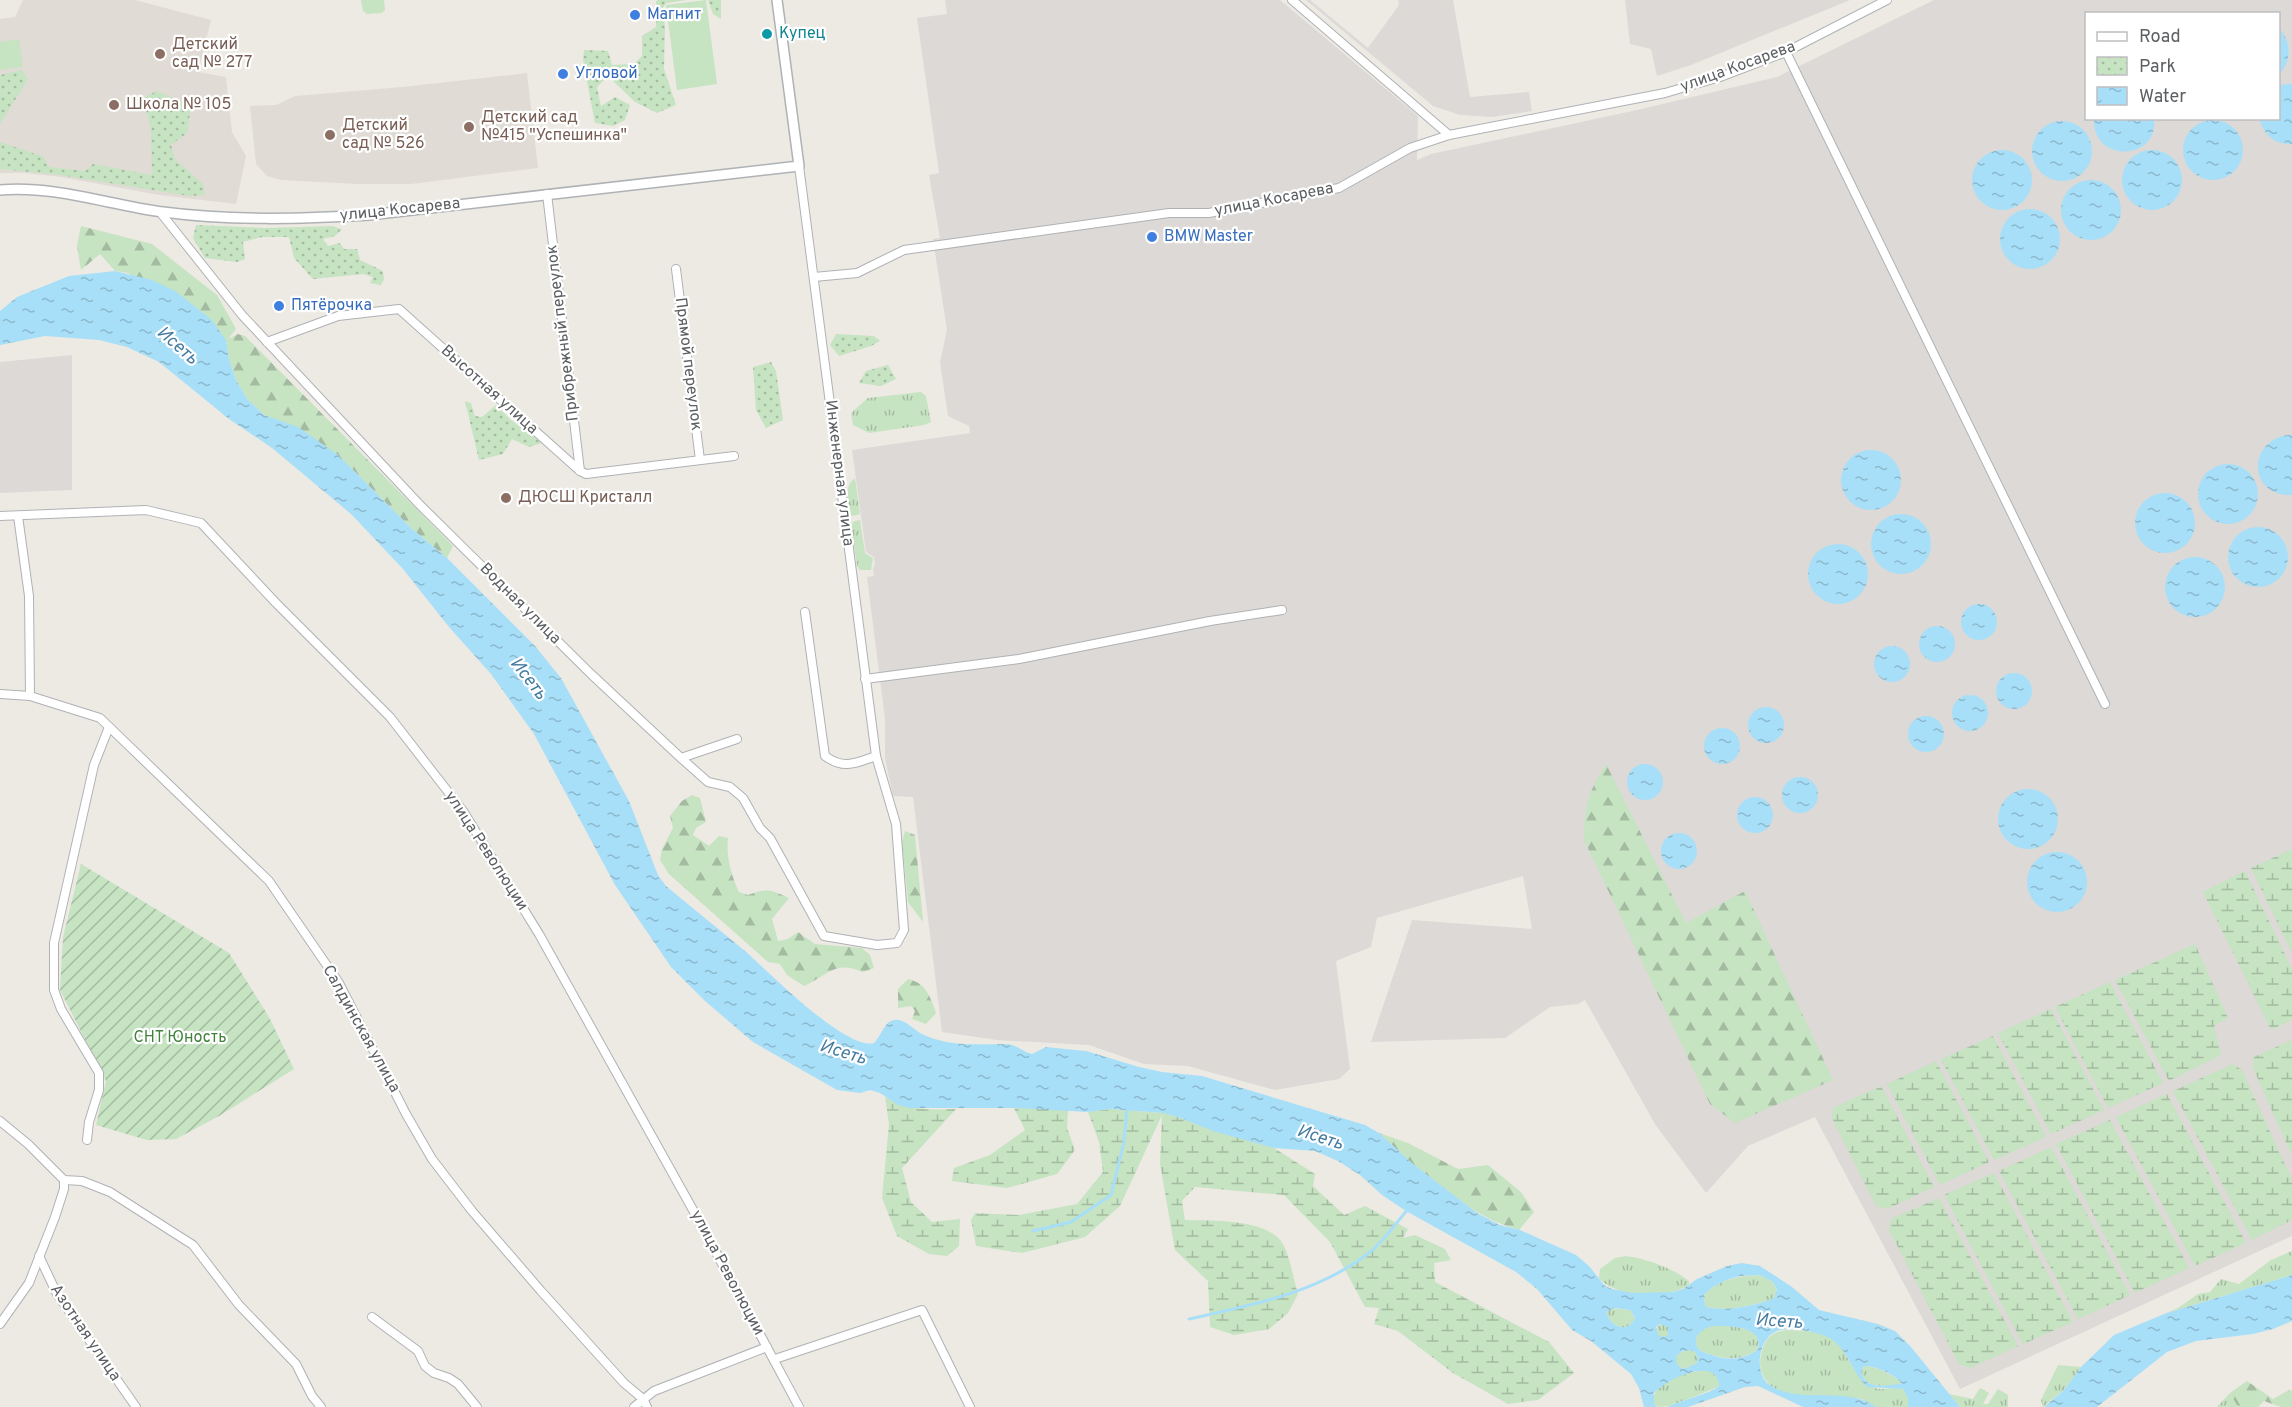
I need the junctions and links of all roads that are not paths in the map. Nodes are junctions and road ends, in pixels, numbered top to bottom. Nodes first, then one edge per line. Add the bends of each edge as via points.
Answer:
1 (777, 0) edge
2 (1292, 0) edge
3 (1887, 0) edge
4 (1786, 52) junction
5 (1449, 135) junction
6 (800, 166) junction
7 (0, 190) edge
8 (547, 194) junction
9 (160, 212) junction
10 (676, 268) dead end
11 (814, 277) junction
12 (267, 342) junction
13 (734, 456) dead end
14 (700, 460) junction
15 (579, 471) junction
16 (0, 516) edge
17 (18, 516) junction
18 (1282, 609) dead end
19 (804, 612) dead end
20 (865, 679) junction
21 (0, 694) edge
22 (30, 696) junction
23 (2105, 704) dead end
24 (109, 727) junction
25 (737, 739) dead end
26 (876, 756) junction
27 (681, 758) junction
28 (897, 943) joint
29 (0, 1121) edge
30 (87, 1140) dead end
31 (64, 1180) junction
32 (39, 1256) junction
33 (372, 1317) dead end
34 (0, 1324) edge
35 (767, 1347) junction
36 (775, 1359) junction
37 (643, 1399) junction
38 (136, 1407) edge
39 (321, 1407) edge
40 (477, 1407) edge
41 (634, 1407) edge
42 (647, 1407) edge
43 (799, 1407) edge
44 (970, 1407) edge

1 - 6 street, Инженерная улица
2 - 5 street
3 - 4 street, улица Косарева
4 - 5 street, улица Косарева via 1665,93
4 - 23 street
5 - 11 street, улица Косарева via 1410,148 1339,188 1209,213 1169,213 904,250 857,273
6 - 8 street, улица Косарева
6 - 11 street, Инженерная улица
7 - 9 street, улица Косарева via 45,191
8 - 9 street, улица Косарева via 323,218 252,219
8 - 15 street, Прибрежный переулок
9 - 12 street, Водная улица
10 - 14 street, Прямой переулок
11 - 20 street, Инженерная улица
12 - 15 street, Высотная улица via 338,316 399,309
12 - 27 street, Водная улица via 419,504
13 - 14 street
14 - 15 street via 586,474
16 - 17 street, улица Революции
17 - 22 street via 29,596
17 - 35 street, улица Революции via 146,510 201,523 390,717 463,811 539,934
18 - 20 street via 1019,659
19 - 26 street via 825,756 836,764 854,764
20 - 26 street, Инженерная улица
21 - 22 street, Салдинская улица
22 - 24 street, Салдинская улица via 100,718
24 - 30 street via 94,765 54,943 54,990 99,1073
24 - 37 street, Салдинская улица via 269,881 339,983 432,1159 548,1299
25 - 27 street
26 - 28 street, Инженерная улица via 896,824 904,930
27 - 28 street, Водная улица via 708,782 730,787 743,798 770,838 824,936 877,945
29 - 31 street
31 - 32 street via 58,1208
31 - 39 street via 82,1181 110,1192 193,1245 239,1305 296,1364
32 - 34 street via 29,1283
32 - 38 street, Азотная улица via 57,1294
33 - 40 street via 418,1351 425,1366 458,1384
35 - 36 street, улица Революции
35 - 37 street via 654,1391
36 - 43 street, улица Революции
36 - 44 street via 922,1310
37 - 41 street
37 - 42 street, Салдинская улица

